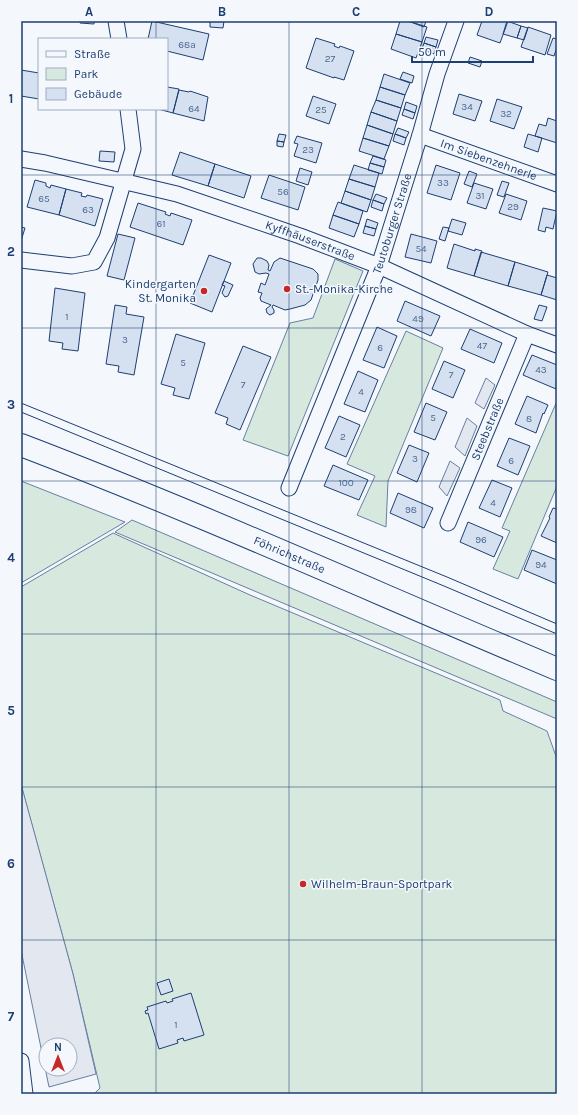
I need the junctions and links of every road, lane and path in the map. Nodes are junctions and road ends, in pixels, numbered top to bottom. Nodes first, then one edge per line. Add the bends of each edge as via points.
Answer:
1 (116, 21) edge
2 (456, 21) edge
3 (119, 38) edge
4 (128, 110) edge
5 (420, 134) junction
6 (21, 159) edge
7 (124, 182) junction
8 (557, 184) edge
9 (21, 260) edge
10 (379, 266) junction
11 (527, 334) junction
12 (557, 345) edge
13 (21, 445) edge
14 (289, 488) dead end
15 (448, 523) dead end
16 (557, 668) edge
17 (21, 1061) edge
18 (25, 1094) edge

1 - 3 street
2 - 5 street, Teutoburger Straße via 437,74
4 - 7 street via 133,148
5 - 8 street, Im Siebenzehnerle
5 - 10 street, Teutoburger Straße
6 - 7 street, Kyffhäuserstraße via 45,162
7 - 9 street via 107,238 94,262 72,266
7 - 10 street, Kyffhäuserstraße via 177,194
10 - 11 street, Kyffhäuserstraße
10 - 14 street, Teutoburger Straße
11 - 12 street, Kyffhäuserstraße
11 - 15 street, Steebstraße
13 - 16 main road, Föhrichstraße via 211,521
17 - 18 street

